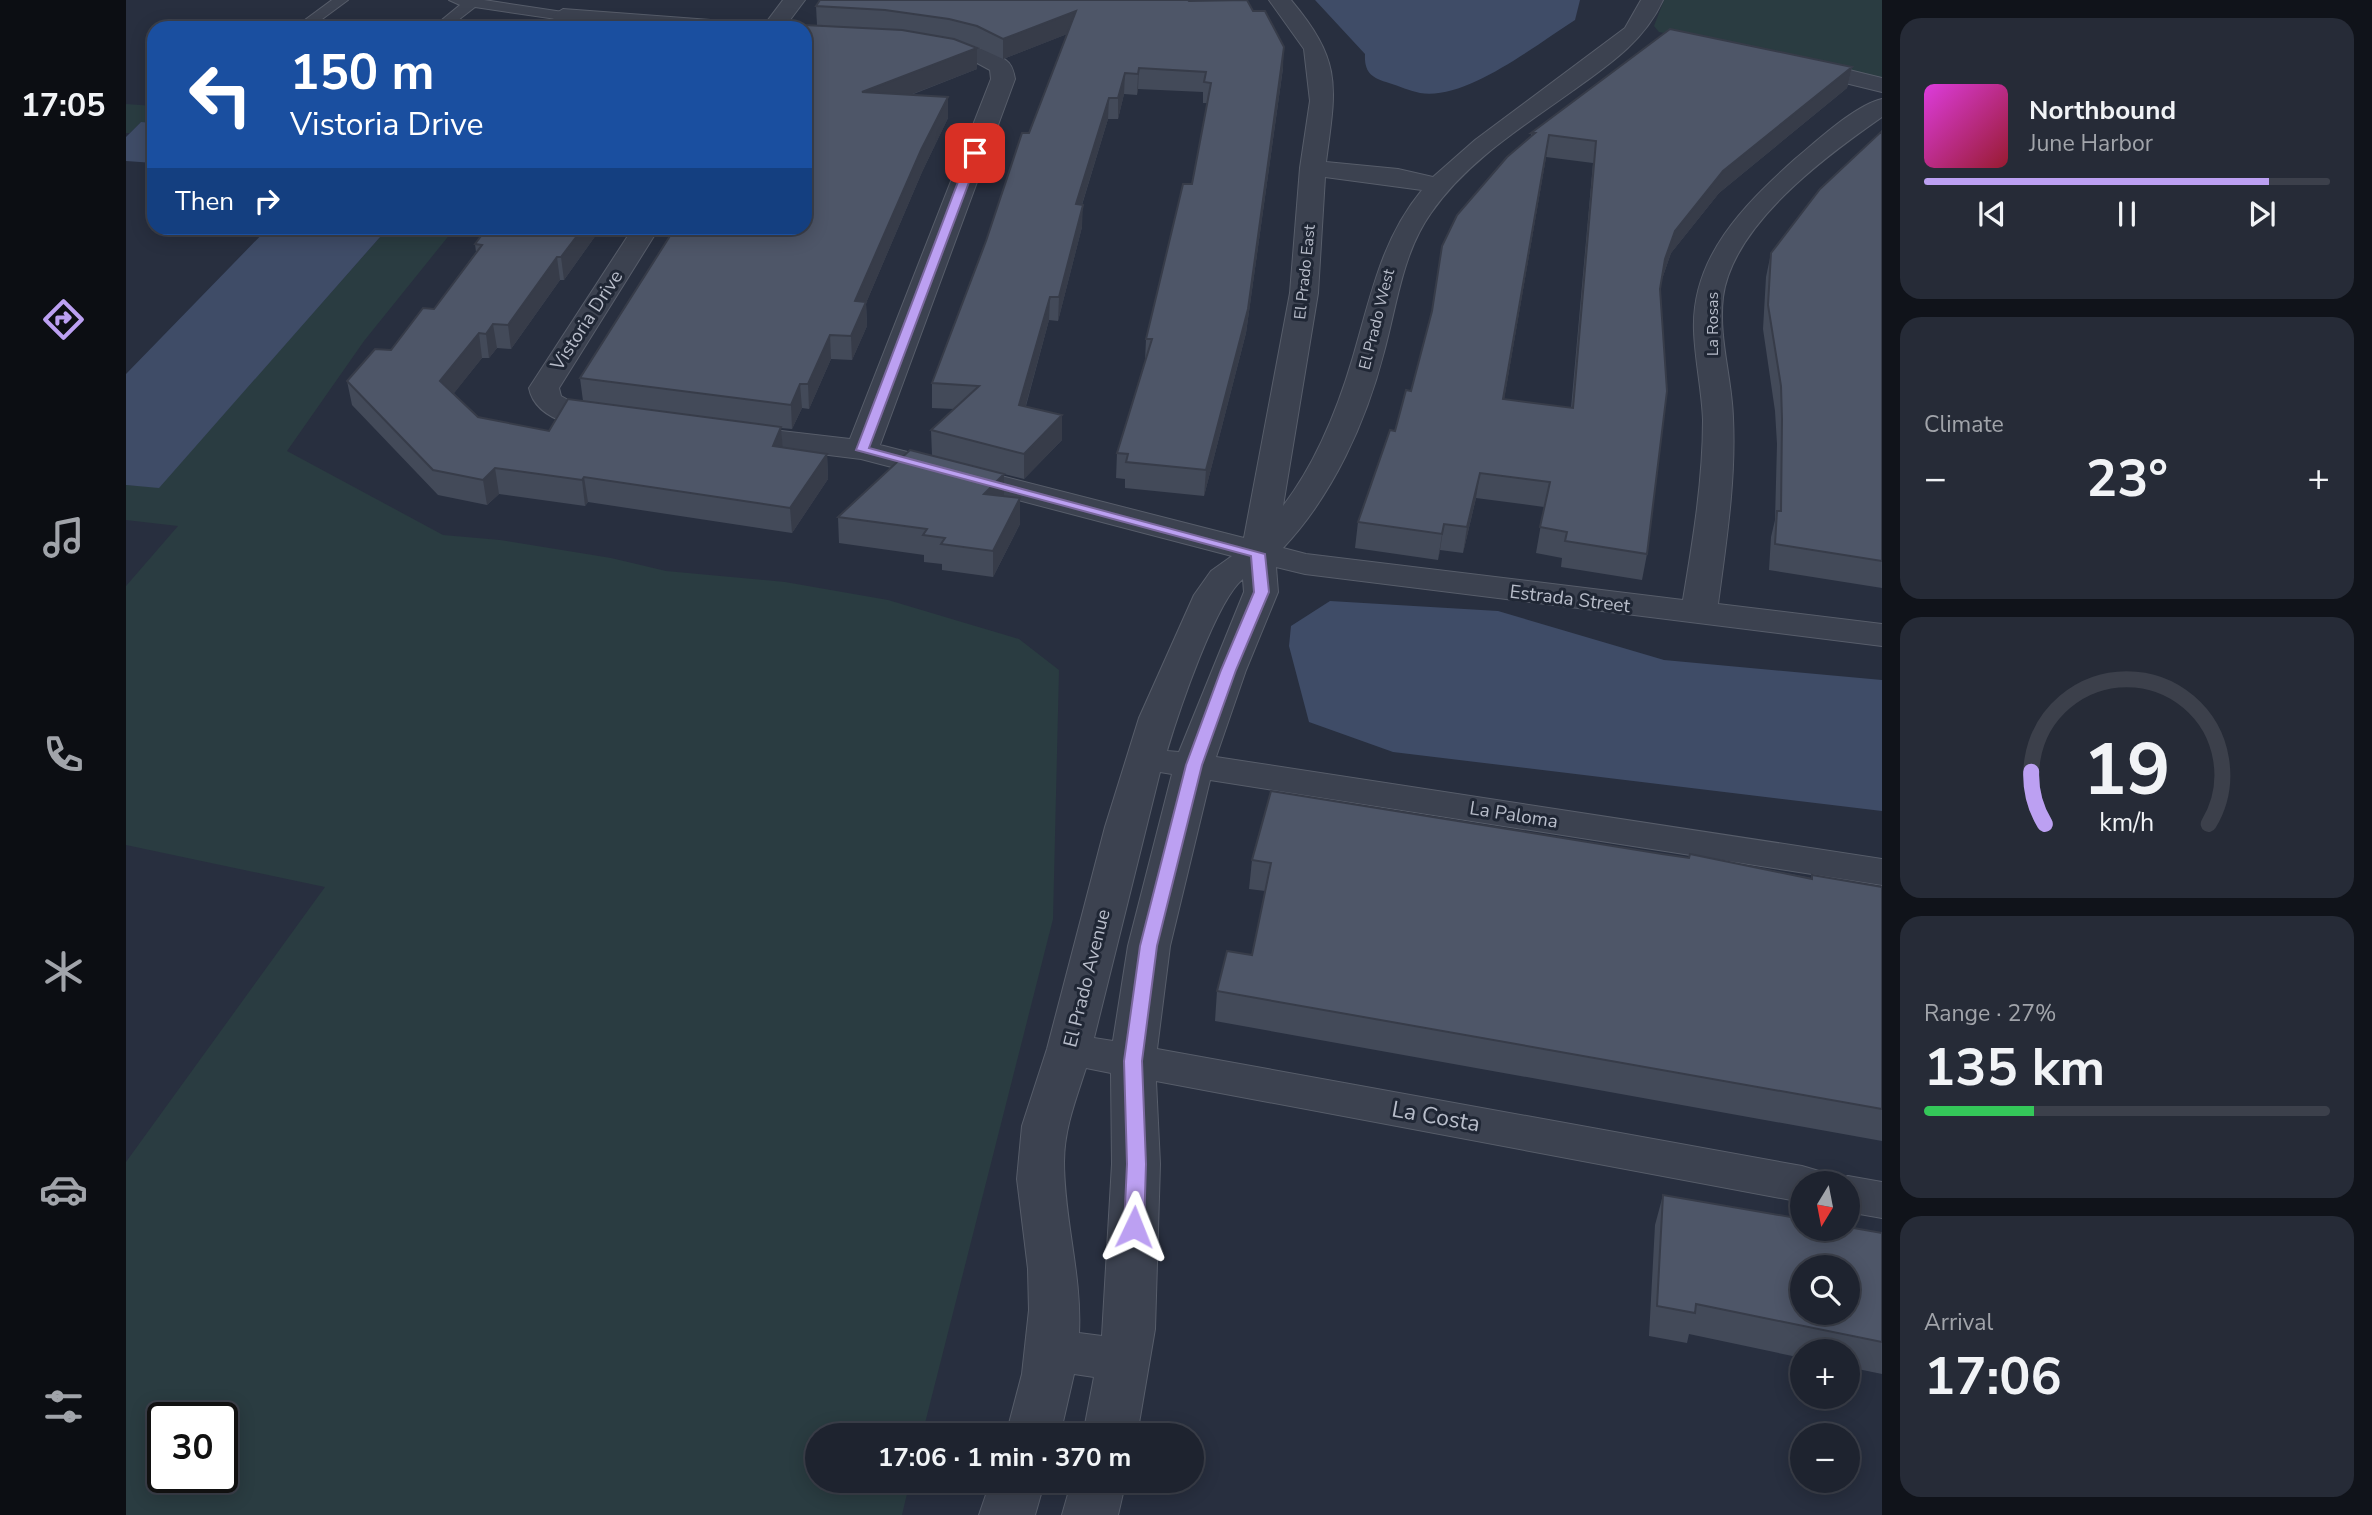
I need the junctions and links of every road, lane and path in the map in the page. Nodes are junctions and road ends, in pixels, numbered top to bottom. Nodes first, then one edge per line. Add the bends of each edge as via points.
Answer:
1 (341, 0) edge
2 (532, 0) edge
3 (794, 0) edge
4 (1280, 0) edge
5 (1652, 0) edge
6 (463, 2) edge
7 (563, 16) junction
8 (312, 21) edge
9 (445, 21) edge
10 (630, 21) edge
11 (778, 21) edge
12 (906, 44) edge
13 (1774, 58) edge
14 (1882, 85) edge
15 (1882, 106) edge
16 (1313, 168) junction
17 (1440, 186) junction
18 (641, 235) edge
19 (636, 422) edge
20 (701, 430) edge
21 (862, 450) junction
22 (1258, 554) junction
23 (1699, 613) junction
24 (1882, 635) edge
25 (1146, 759) junction
26 (1194, 765) junction
27 (1882, 872) edge
28 (1069, 1049) junction
29 (1133, 1061) junction
30 (1790, 1182) edge
31 (1860, 1196) edge
32 (1882, 1200) edge
33 (1050, 1351) junction
34 (1125, 1359) junction
35 (1035, 1423) edge
36 (1112, 1423) edge
37 (1014, 1493) edge
38 (1096, 1493) edge
39 (1007, 1515) edge
40 (1090, 1515) edge

1 - 8 lane
2 - 7 lane via 539,9
3 - 11 street
4 - 16 street, El Prado East via 1306,32 1320,65 1322,102
5 - 17 street, El Prado West via 1644,18 1645,35 1495,138
6 - 7 lane
6 - 9 lane
7 - 10 street
12 - 21 street via 982,55 996,63 1003,79
13 - 14 street
15 - 23 street, La Rosas via 1826,147 1757,211 1733,240 1713,280 1709,320 1718,416 1717,474
16 - 17 street
16 - 22 street, El Prado East via 1304,293
17 - 22 street, El Prado West via 1410,223 1392,257 1369,355 1326,463 1297,509
18 - 19 street, Vistoria Drive via 548,378 544,392 552,405 565,411
20 - 21 street
21 - 22 street
22 - 23 street, Estrada Street via 1328,568
22 - 25 street, El Prado Avenue via 1223,578 1203,612
22 - 26 street, El Prado East via 1261,592
23 - 24 street, Estrada Street
25 - 26 street, La Paloma
25 - 28 street, El Prado Avenue via 1110,880
26 - 27 street, La Paloma
26 - 29 street, El Prado East via 1157,906
28 - 29 street, La Costa
28 - 33 street, El Prado Avenue via 1045,1128 1040,1164 1053,1269
29 - 30 street, La Costa
29 - 34 street, El Prado East via 1136,1164
31 - 32 street
33 - 34 street
33 - 35 street, El Prado Avenue
34 - 36 street, El Prado East
37 - 39 street
38 - 40 street

